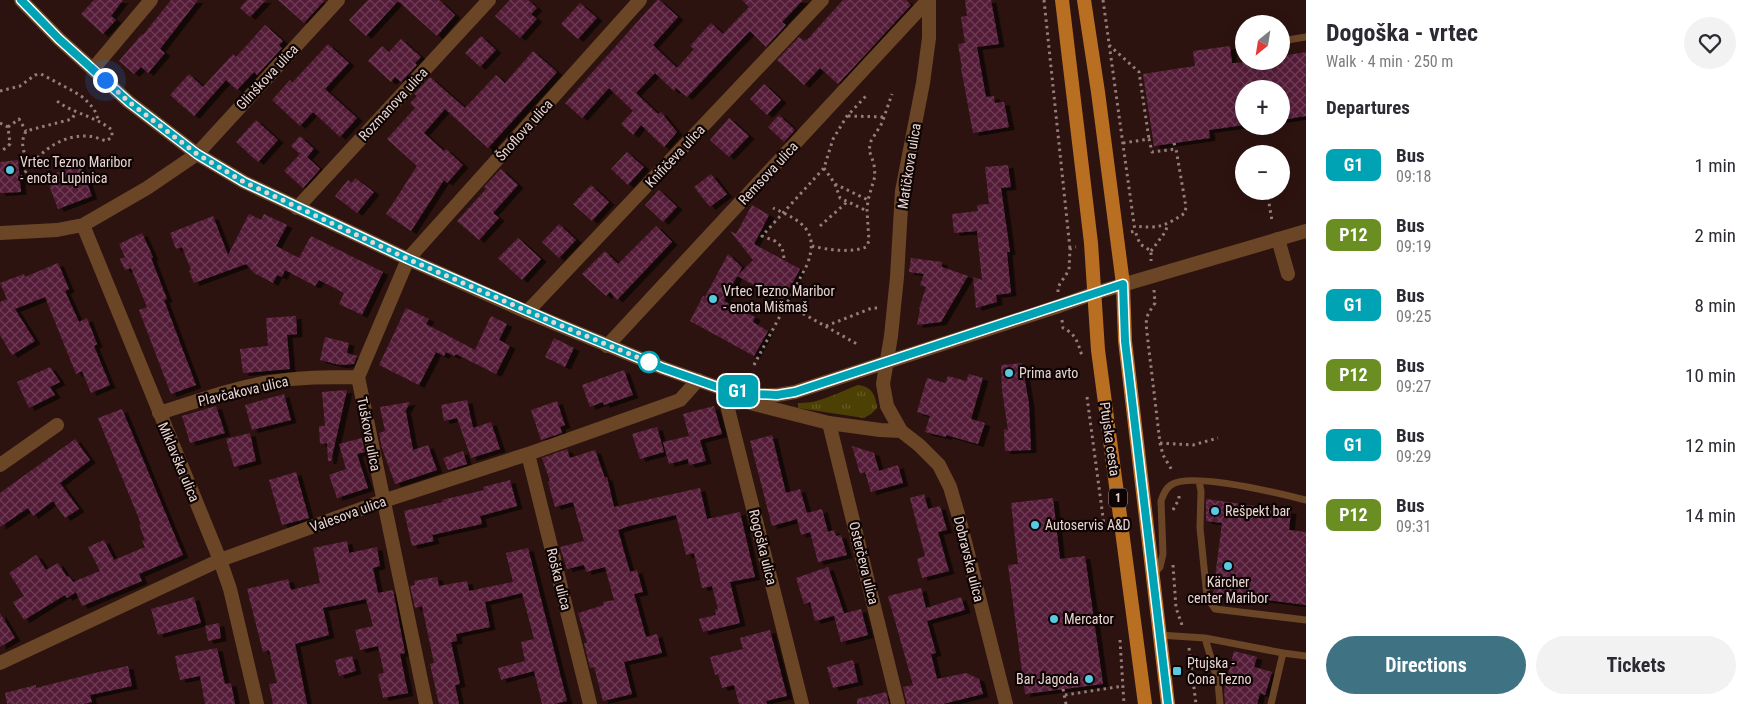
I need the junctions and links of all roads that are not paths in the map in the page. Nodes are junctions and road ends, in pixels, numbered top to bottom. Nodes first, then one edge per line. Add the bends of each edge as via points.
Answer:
1 (21, 0) edge
2 (151, 0) edge
3 (338, 0) edge
4 (489, 0) edge
5 (640, 0) edge
6 (822, 0) edge
7 (929, 0) edge
8 (1062, 0) edge
9 (1084, 0) edge
10 (1306, 38) edge
11 (1290, 40) edge
12 (92, 69) junction
13 (197, 154) junction
14 (297, 208) junction
15 (83, 225) junction
16 (1306, 231) edge
17 (0, 233) edge
18 (1278, 239) junction
19 (408, 259) junction
20 (1288, 274) dead end
21 (1123, 284) junction
22 (1095, 293) junction
23 (528, 312) junction
24 (607, 346) junction
25 (887, 362) junction
26 (358, 377) junction
27 (698, 380) junction
28 (727, 389) junction
29 (727, 405) junction
30 (158, 413) junction
31 (829, 423) junction
32 (57, 426) dead end
33 (901, 431) junction
34 (528, 454) junction
35 (0, 465) edge
36 (1199, 480) junction
37 (1306, 500) edge
38 (383, 501) junction
39 (220, 560) junction
40 (1152, 575) junction
41 (1306, 620) edge
42 (1159, 635) junction
43 (1205, 638) junction
44 (1283, 653) junction
45 (1306, 656) edge
46 (0, 663) edge
47 (257, 704) edge
48 (426, 704) edge
49 (590, 704) edge
50 (802, 704) edge
51 (898, 704) edge
52 (1006, 704) edge
53 (1145, 704) edge
54 (1168, 704) edge
55 (1220, 704) edge
56 (1272, 704) edge

1 - 12 street
2 - 12 street
3 - 13 street, Glinškova ulica
4 - 14 street, Rozmanova ulica
5 - 19 street, Šnoflova ulica
6 - 23 street, Knifičeva ulica
7 - 24 street, Remsova ulica
7 - 25 street, Matičkova ulica via 923,83 902,191 897,277
8 - 22 main road, Ptujska cesta / 1
9 - 21 main road, Ptujska cesta / 1
10 - 11 lane
12 - 13 street
13 - 14 street
13 - 15 street, Glinškova ulica
14 - 19 street
15 - 17 street, Glinškova ulica
15 - 30 street, Miklavška ulica
16 - 18 street
18 - 20 street
18 - 21 street
19 - 23 street
19 - 26 street, Tuškova ulica
21 - 22 street
21 - 40 main road, Ptujska cesta / 1 via 1125,341
22 - 25 street
22 - 53 main road, Ptujska cesta / 1 via 1101,369
23 - 24 street
24 - 27 street
25 - 28 street via 795,392 777,395
25 - 33 street, Dobravska ulica via 883,384 887,406
26 - 30 street, Plavčakova ulica via 268,382
26 - 38 street, Tuškova ulica
27 - 28 street
27 - 34 street, Valesova ulica via 680,400
28 - 29 street, Rogoška ulica
29 - 31 street via 746,402
29 - 50 street, Rogoška ulica
30 - 39 street, Miklavška ulica
31 - 33 street
31 - 51 street, Osterčeva ulica
32 - 35 street
33 - 52 street, Dobravska ulica via 939,465 950,487
34 - 38 street, Valesova ulica
34 - 49 street, Roška ulica
36 - 37 lane
36 - 40 lane via 1172,484 1163,494 1160,501 1163,554 1160,567
36 - 41 lane via 1207,597 1214,609
38 - 39 street, Valesova ulica
38 - 48 street, Tuškova ulica
39 - 46 street, Valesova ulica
39 - 47 street, Miklavška ulica
40 - 42 main road, Ptujska cesta / 1
42 - 43 lane
42 - 54 main road, Ptujska cesta / 1
43 - 44 lane
43 - 55 lane via 1218,682
44 - 45 lane
44 - 56 lane

